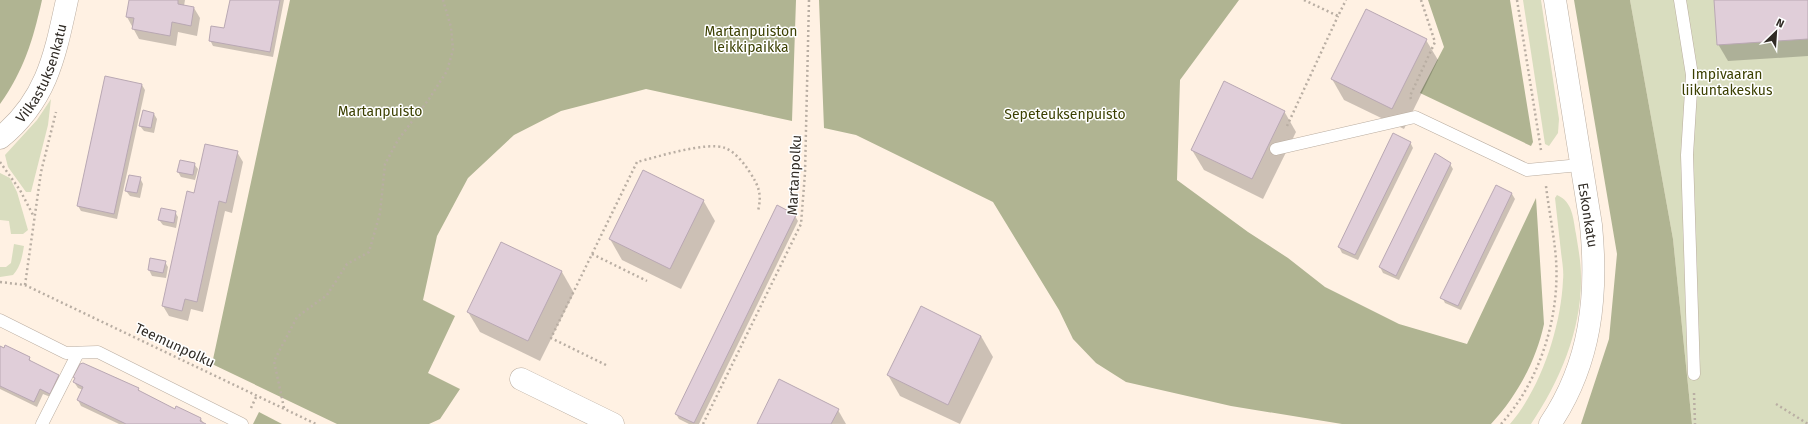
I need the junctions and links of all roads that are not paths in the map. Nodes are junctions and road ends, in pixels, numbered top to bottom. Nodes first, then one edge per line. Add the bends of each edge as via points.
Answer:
1 (67, 0) edge
2 (1555, 0) edge
3 (1680, 0) edge
4 (0, 138) edge
5 (1276, 149) road end
6 (1580, 165) junction
7 (0, 320) edge
8 (78, 353) junction
9 (1694, 374) road end
10 (521, 379) dead end
11 (42, 424) edge
12 (242, 424) edge
13 (613, 424) edge
14 (1550, 424) edge

1 - 4 street, Vilkastuksenkatu via 57,45 45,82 29,107
2 - 6 street, Eskonkatu
3 - 9 lane via 1692,75 1687,155
5 - 6 lane via 1415,117 1527,170
6 - 14 street, Eskonkatu via 1591,225 1594,290 1590,322 1578,370
7 - 8 lane via 66,353
8 - 11 lane
8 - 12 lane via 98,352
10 - 13 street

